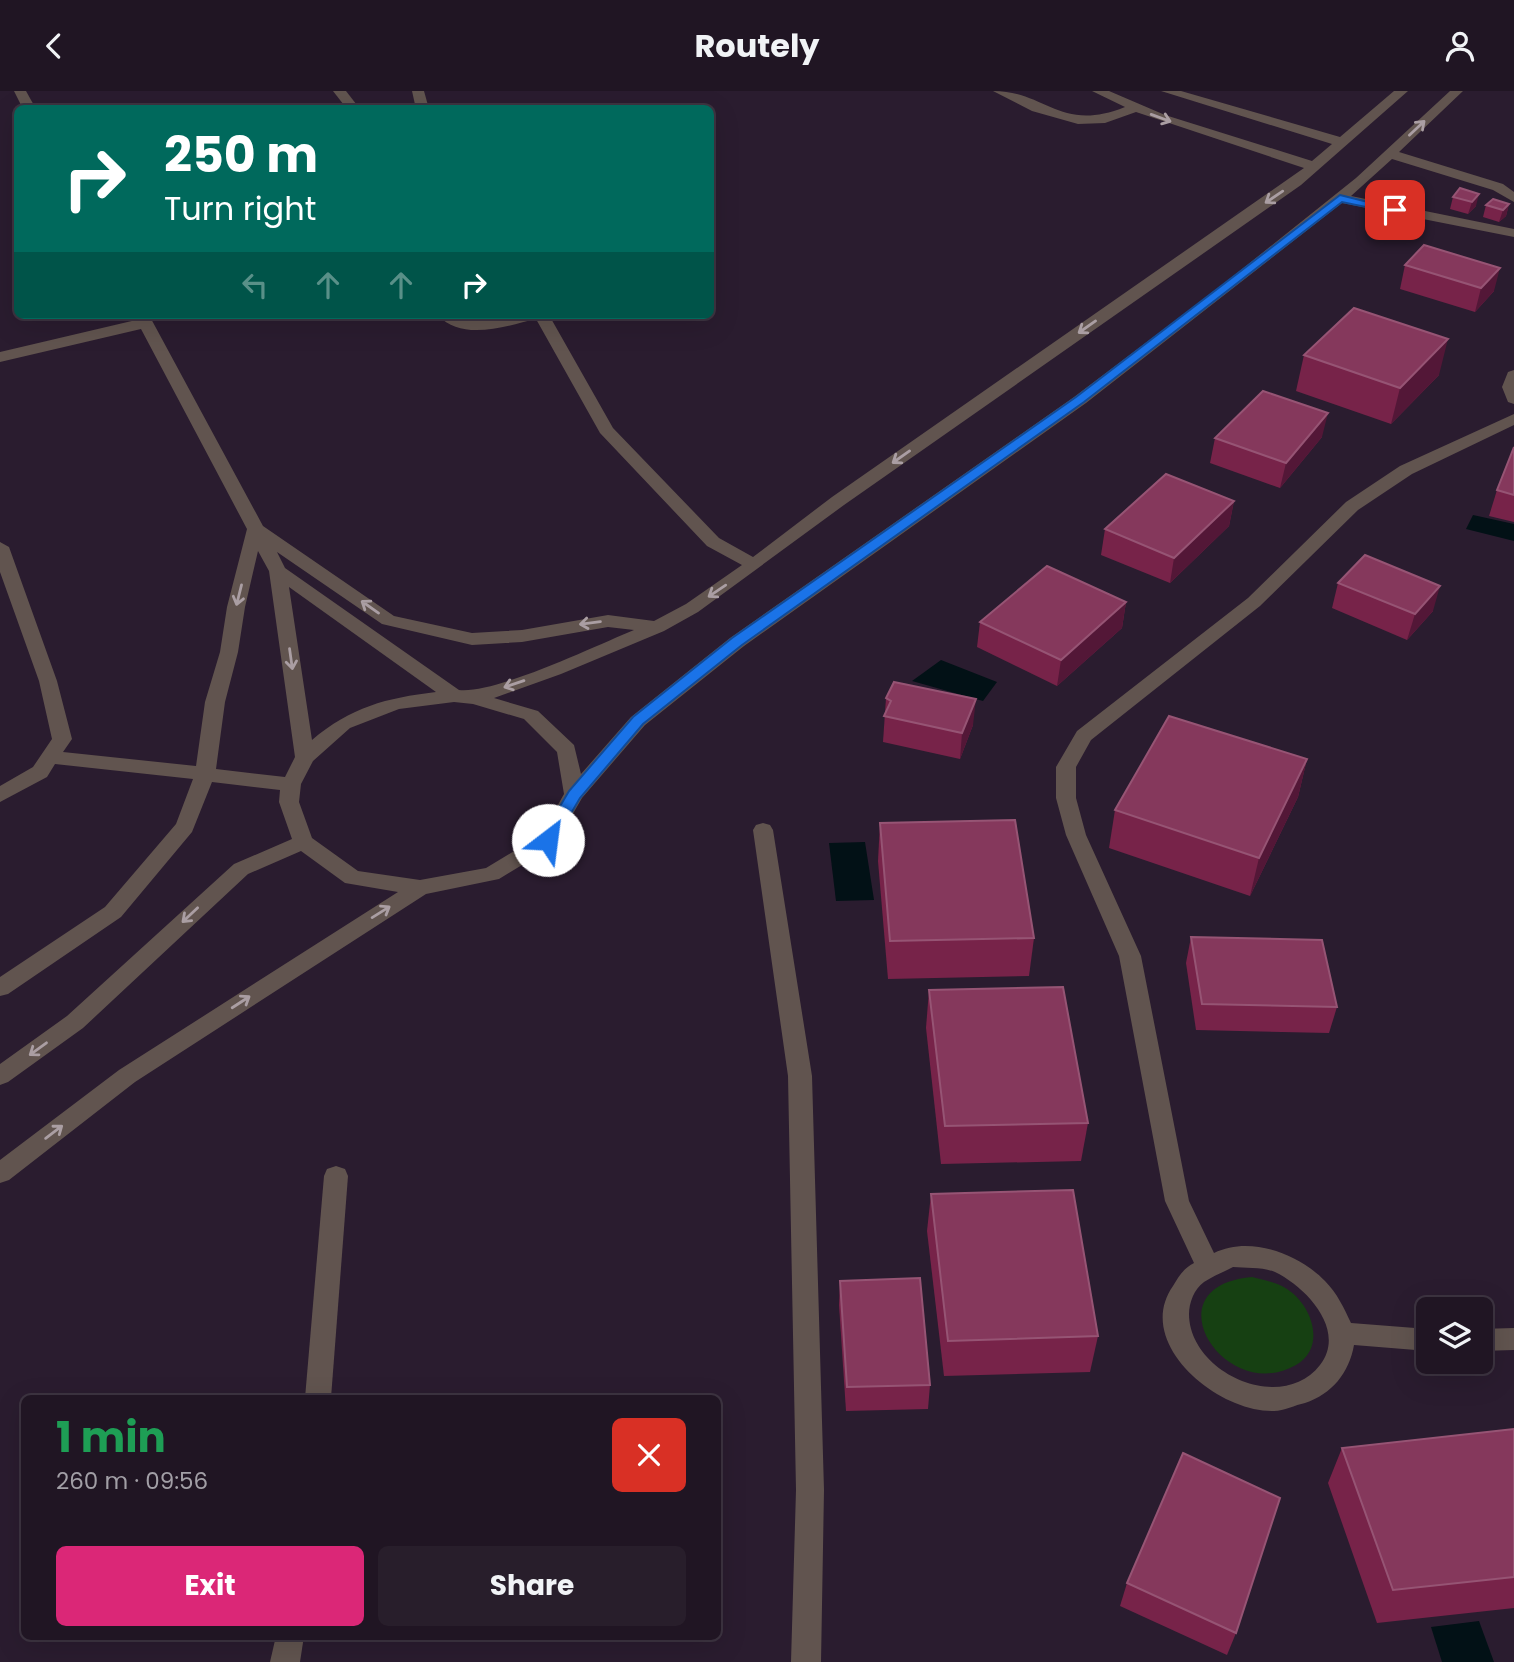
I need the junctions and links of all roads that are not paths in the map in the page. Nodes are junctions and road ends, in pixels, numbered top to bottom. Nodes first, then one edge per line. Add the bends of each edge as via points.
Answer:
1 (339, 91) edge
2 (999, 91) edge
3 (1098, 91) edge
4 (1167, 91) edge
5 (1402, 91) edge
6 (1457, 91) edge
7 (351, 105) edge
8 (1136, 108) junction
9 (1252, 132) junction
10 (1341, 142) junction
11 (1390, 154) junction
12 (1313, 166) junction
13 (1340, 198) junction
14 (1514, 198) edge
15 (1514, 233) edge
16 (143, 319) edge
17 (451, 319) edge
18 (511, 319) edge
19 (543, 319) edge
20 (0, 357) edge
21 (1514, 375) edge
22 (1514, 399) edge
23 (1514, 419) edge
24 (256, 529) junction
25 (0, 547) edge
26 (754, 565) junction
27 (278, 571) junction
28 (657, 627) junction
29 (464, 697) junction
30 (50, 757) junction
31 (305, 757) junction
32 (205, 774) junction
33 (291, 784) junction
34 (0, 795) edge
35 (574, 795) junction
36 (763, 831) dead end
37 (303, 842) junction
38 (420, 888) junction
39 (0, 988) edge
40 (0, 1076) edge
41 (0, 1173) edge
42 (336, 1177) dead end
43 (1208, 1264) junction
44 (1341, 1333) junction
45 (1514, 1339) edge
46 (1416, 1340) edge
47 (1493, 1340) edge
48 (318, 1395) edge
49 (289, 1640) edge
50 (285, 1662) edge
51 (806, 1662) edge

1 - 7 street
2 - 8 street via 1042,110 1086,121
3 - 8 street
4 - 9 street
5 - 10 street
11 -> 6 street
8 -> 9 street via 1160,118
9 - 10 street
9 - 12 street
10 - 12 street
11 - 13 street
11 - 14 street via 1498,187
12 -> 26 street via 1296,183 838,501
13 - 15 street
13 - 35 street via 1080,400 737,642 638,721
16 - 20 street
16 - 24 street
17 - 18 street via 472,326
19 - 26 street via 606,431 713,542
21 - 22 street via 1509,383
23 - 43 street via 1406,470 1352,506 1254,602 1084,736 1066,767 1066,798 1076,835 1130,956 1177,1201
24 - 27 street
28 -> 24 street via 608,621 522,636 472,639 388,620
24 -> 32 street via 215,702
25 - 30 street via 48,681 62,739
26 -> 28 street
27 - 29 street
27 -> 31 street
28 -> 29 street via 554,670
29 - 31 street via 396,703 343,724
29 - 35 street via 531,715 567,750
30 - 32 street
30 - 34 street via 40,772
31 - 33 street
32 - 33 street
32 - 39 street via 185,827 113,912
33 - 37 street via 289,802
35 - 38 street via 548,840 492,874
36 - 51 street via 800,1076 810,1490
37 - 38 street via 352,877
37 -> 40 street via 241,869 75,1022
41 -> 38 street via 127,1076
42 - 48 street
43 - 44 street via 1230,1257 1280,1263 1322,1292 1335,1311
43 - 44 street via 1188,1278 1176,1298 1173,1321 1181,1346 1198,1368 1221,1386 1260,1397 1306,1391 1327,1378 1339,1357
44 - 46 street
45 - 47 street
49 - 50 street

